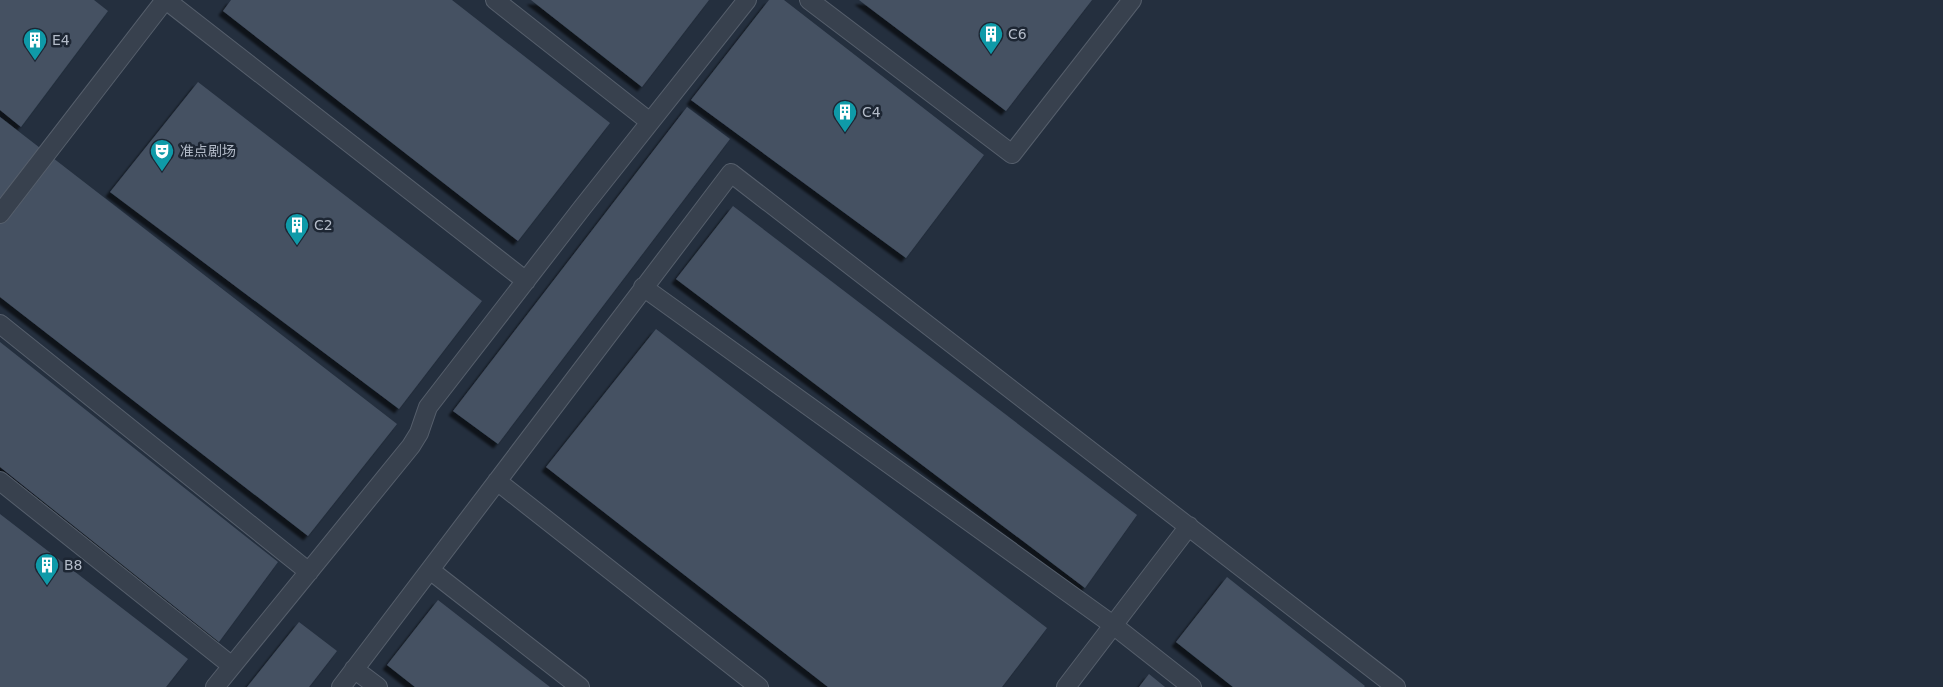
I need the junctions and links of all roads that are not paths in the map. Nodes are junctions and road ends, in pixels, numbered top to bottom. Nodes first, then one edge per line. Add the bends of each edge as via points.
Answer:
1 (166, 0) edge
2 (495, 0) edge
3 (747, 0) edge
4 (809, 0) edge
5 (1132, 0) edge
6 (650, 122) junction
7 (0, 214) edge
8 (526, 281) junction
9 (643, 287) junction
10 (0, 324) edge
11 (0, 481) edge
12 (498, 481) junction
13 (1189, 526) junction
14 (430, 570) junction
15 (309, 572) junction
16 (1113, 625) junction
17 (232, 666) junction
18 (354, 669) junction
19 (215, 687) edge
20 (341, 687) edge
21 (378, 687) edge
22 (580, 687) edge
23 (760, 687) edge
24 (1066, 687) edge
25 (1192, 687) edge
26 (1395, 687) edge

1 - 7 lane
1 - 8 lane
2 - 6 lane
3 - 6 lane
4 - 5 lane via 1012,154
6 - 8 lane
8 - 15 lane via 428,407 411,446
9 - 12 lane
9 - 13 lane via 731,173
9 - 16 lane
10 - 15 lane
11 - 17 lane
12 - 14 lane
12 - 23 lane
13 - 16 lane
13 - 26 lane
14 - 18 lane
14 - 22 lane
15 - 17 lane
16 - 24 lane
16 - 25 lane
17 - 19 lane
18 - 20 lane
18 - 21 lane

